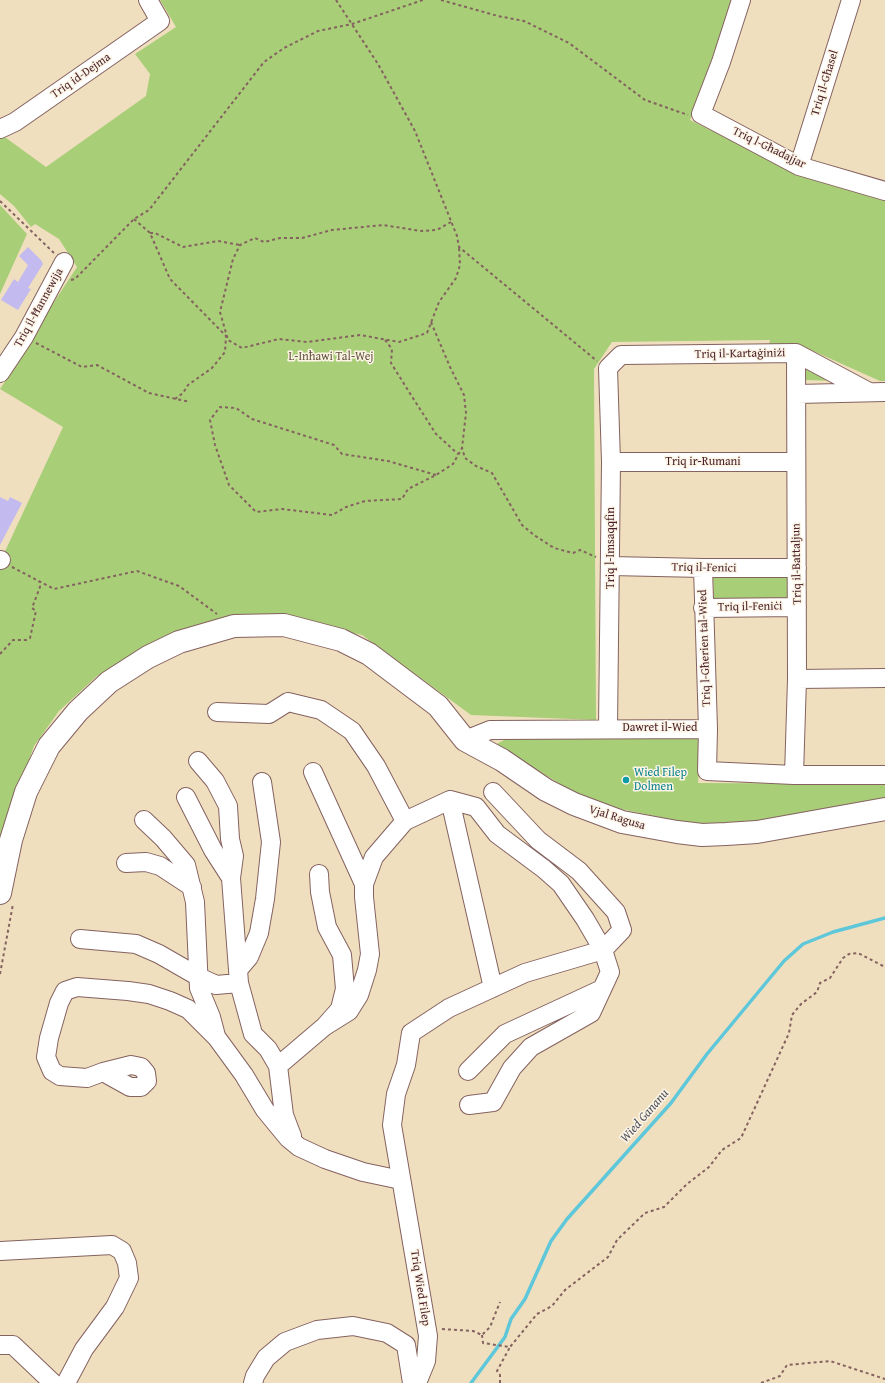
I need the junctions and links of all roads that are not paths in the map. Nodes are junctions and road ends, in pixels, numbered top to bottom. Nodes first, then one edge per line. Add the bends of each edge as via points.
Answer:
1 (148, 0) edge
2 (741, 0) edge
3 (851, 0) edge
4 (0, 129) edge
5 (799, 166) junction
6 (885, 191) edge
7 (64, 262) road end
8 (796, 353) junction
9 (608, 368) joint
10 (0, 373) edge
11 (877, 392) edge
12 (797, 394) junction
13 (611, 462) junction
14 (796, 462) junction
15 (611, 560) junction
16 (702, 568) junction
17 (797, 568) junction
18 (797, 607) junction
19 (703, 608) junction
20 (885, 678) edge
21 (798, 679) junction
22 (217, 712) dead end
23 (608, 728) junction
24 (708, 728) junction
25 (465, 740) junction
26 (198, 761) dead end
27 (313, 772) dead end
28 (794, 775) junction
29 (885, 775) edge
30 (262, 782) dead end
31 (493, 792) dead end
32 (186, 798) dead end
33 (450, 800) junction
34 (885, 810) edge
35 (144, 820) dead end
36 (405, 820) junction
37 (126, 863) dead end
38 (319, 874) dead end
39 (231, 878) junction
40 (364, 884) junction
41 (192, 887) junction
42 (0, 893) edge
43 (80, 939) dead end
44 (603, 950) junction
45 (199, 977) junction
46 (238, 977) junction
47 (493, 988) junction
48 (602, 989) junction
49 (325, 1026) junction
50 (217, 1038) junction
51 (278, 1066) junction
52 (103, 1072) dead end
53 (468, 1072) dead end
54 (468, 1105) dead end
55 (299, 1147) junction
56 (402, 1186) junction
57 (0, 1252) edge
58 (0, 1345) edge
59 (53, 1383) edge
60 (66, 1383) edge
61 (253, 1383) edge
62 (412, 1383) edge
63 (417, 1383) edge

1 - 4 street, Triq id-Dejma via 160,22 15,122
2 - 5 street, Triq l-Għadajjar via 701,114
3 - 5 street, Triq il-Għasel
5 - 6 street, Triq l-Għadajjar
7 - 10 street, Triq il-Ħannewija via 24,337
8 - 9 street, Triq il-Kartaġiniżi via 621,355
8 - 11 street, Triq il-Kartaġiniżi
8 - 12 street, Triq il-Battaljun
9 - 13 street, Triq l-Imsaqqfin
11 - 12 street
12 - 14 street, Triq il-Battaljun
13 - 14 street, Triq ir-Rumani
13 - 15 street, Triq l-Imsaqqfin
14 - 17 street, Triq il-Battaljun
15 - 16 street, Triq il-Fenici
15 - 23 street, Triq l-Imsaqqfin
16 - 17 street, Triq il-Fenici
16 - 19 street, Triq l-Għerien tal-Wied
17 - 18 street, Triq il-Battaljun
18 - 19 street, Triq il-Feniċi
18 - 21 street, Triq il-Battaljun
19 - 24 street, Triq l-Għerien tal-Wied
20 - 21 street
21 - 28 street, Triq il-Battaljun
22 - 36 street via 269,714 288,702 321,710 352,731 376,766
23 - 24 street, Dawret il-Wied
23 - 25 street, Dawret il-Wied via 490,730
24 - 28 street, Dawret il-Wied via 707,771
25 - 34 main road, Vjal Ragusa via 502,760 546,790 574,804 616,820 647,828 702,835 743,834
25 - 42 main road, Vjal Ragusa via 438,706 394,671 369,654 341,640 284,625 234,626 179,642 148,657 92,696 49,746 36,768 17,816
26 - 39 street via 215,781 228,806 234,856
27 - 40 street
28 - 29 street, Dawret il-Wied
30 - 46 street via 271,842 265,899 259,933
31 - 44 street via 538,840 579,871 616,912 622,930
32 - 39 street
33 - 36 street
33 - 44 street via 476,807 496,834 561,884
33 - 47 street
35 - 41 street via 164,838 186,865
36 - 40 street via 374,858
37 - 41 street via 146,862 160,866
38 - 49 street via 327,927 342,955 345,989 340,1009
39 - 46 street
40 - 49 street via 370,954 367,970 359,995 349,1011
41 - 45 street
43 - 45 street via 136,944
44 - 47 street, Triq Wied Filep via 525,973
44 - 48 street via 610,972
45 - 46 street via 216,985
45 - 50 street via 199,988
46 - 51 street via 253,1034 268,1049
47 - 56 street, Triq Wied Filep via 449,1008 411,1033 406,1065 396,1094 392,1124
48 - 53 street via 505,1034
48 - 54 street via 591,1013 531,1047 512,1068 493,1102
49 - 51 street
50 - 52 street via 188,1009 170,1001 128,990 77,986 65,991 59,1003 46,1056 52,1071 60,1076 87,1078
50 - 55 street via 244,1075 264,1110
51 - 55 street via 284,1115
55 - 56 street via 325,1160
56 - 63 street, Triq Wied Filep via 428,1336 426,1361
57 - 60 street via 112,1245 122,1251 129,1278 115,1307 84,1349
58 - 59 street via 13,1345
61 - 62 street via 266,1358 285,1342 317,1330 353,1326 387,1333 406,1346

